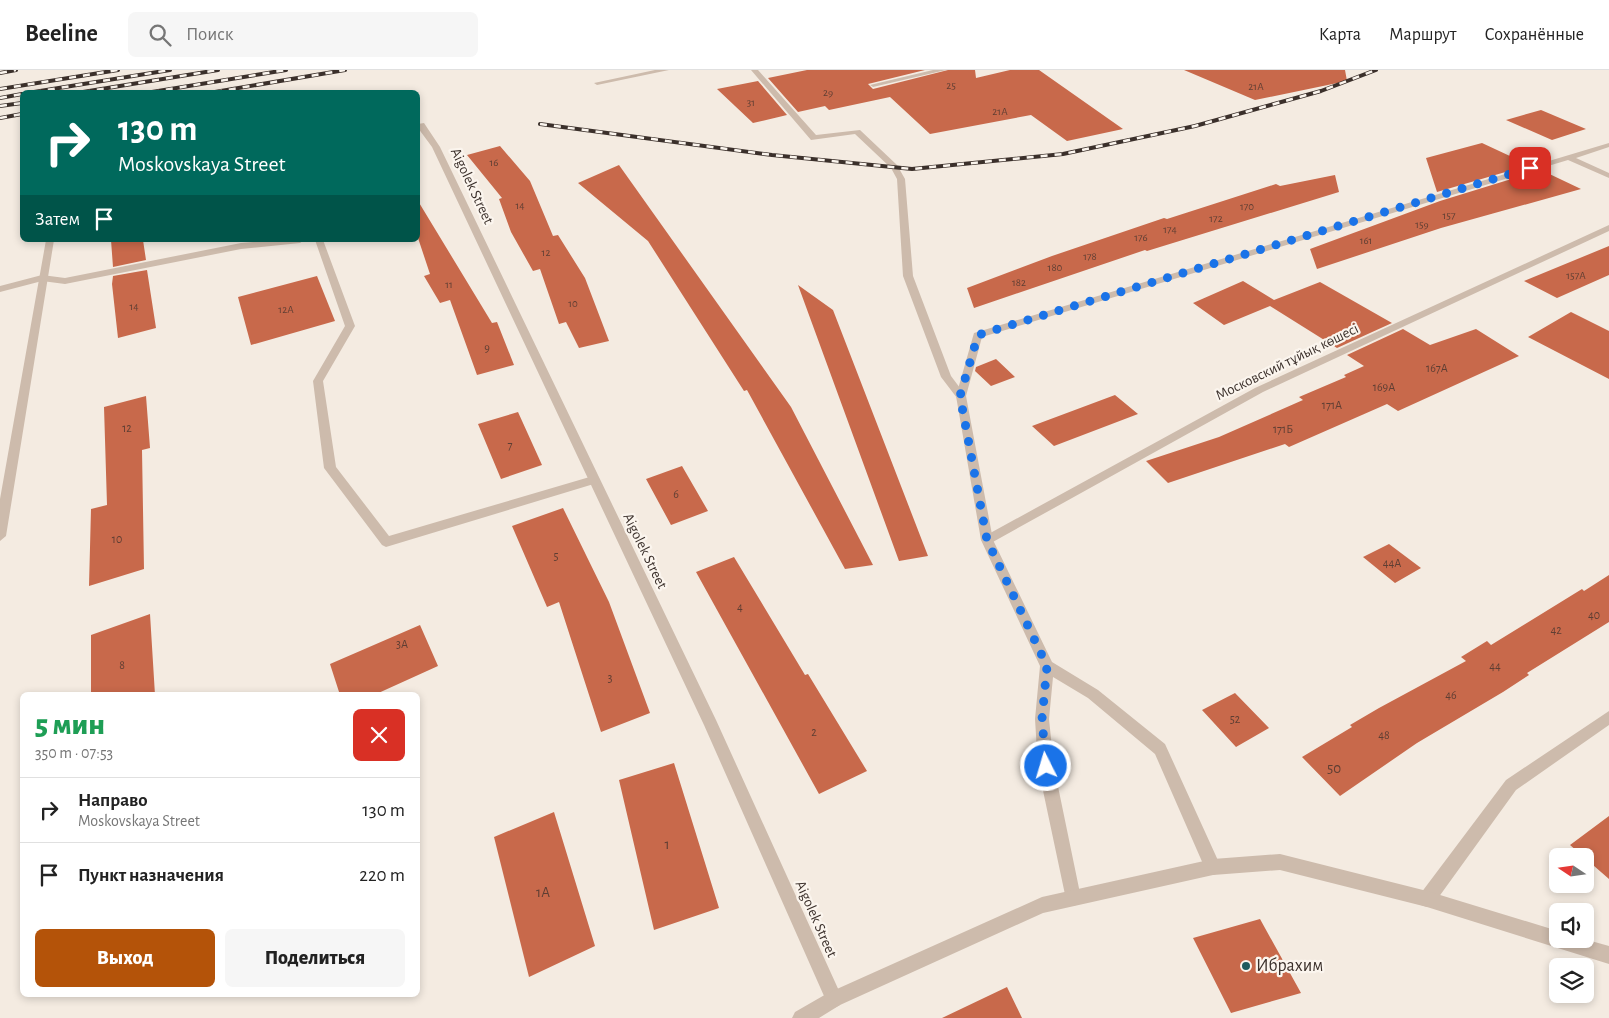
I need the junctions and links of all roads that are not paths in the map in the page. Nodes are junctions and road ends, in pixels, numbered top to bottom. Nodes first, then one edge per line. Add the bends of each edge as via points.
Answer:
1 (666, 70) edge
2 (754, 70) edge
3 (943, 70) edge
4 (597, 83) dead end
5 (873, 85) dead end
6 (420, 125) edge
7 (1609, 145) edge
8 (1568, 158) junction
9 (1609, 176) edge
10 (1609, 228) edge
11 (50, 242) edge
12 (280, 242) edge
13 (320, 242) edge
14 (42, 278) junction
15 (0, 289) edge
16 (960, 396) junction
17 (593, 480) junction
18 (0, 536) edge
19 (987, 540) junction
20 (1047, 666) junction
21 (1609, 717) edge
22 (1212, 867) junction
23 (1073, 898) junction
24 (1427, 900) junction
25 (1609, 955) edge
26 (834, 999) junction
27 (801, 1018) edge

1 - 4 street
2 - 16 street via 814,138 857,132 894,167 901,179 908,276 946,377
3 - 5 street
6 - 17 street, Aigolek Street via 436,147
7 - 8 street
8 - 9 street
8 - 16 street via 978,335
10 - 19 street, Московский тұйық көшесі via 1259,390
11 - 14 street
12 - 14 street via 241,246 65,282
13 - 17 street via 350,326 318,381 330,468 386,542
14 - 15 street
14 - 18 street
16 - 19 street
17 - 26 street, Aigolek Street via 711,725
19 - 20 street
20 - 22 street via 1093,694 1160,749
20 - 23 street via 1042,719 1046,766
21 - 24 street via 1511,785
22 - 23 street
22 - 24 street via 1280,862
23 - 26 street via 1042,905
24 - 25 street
26 - 27 street

